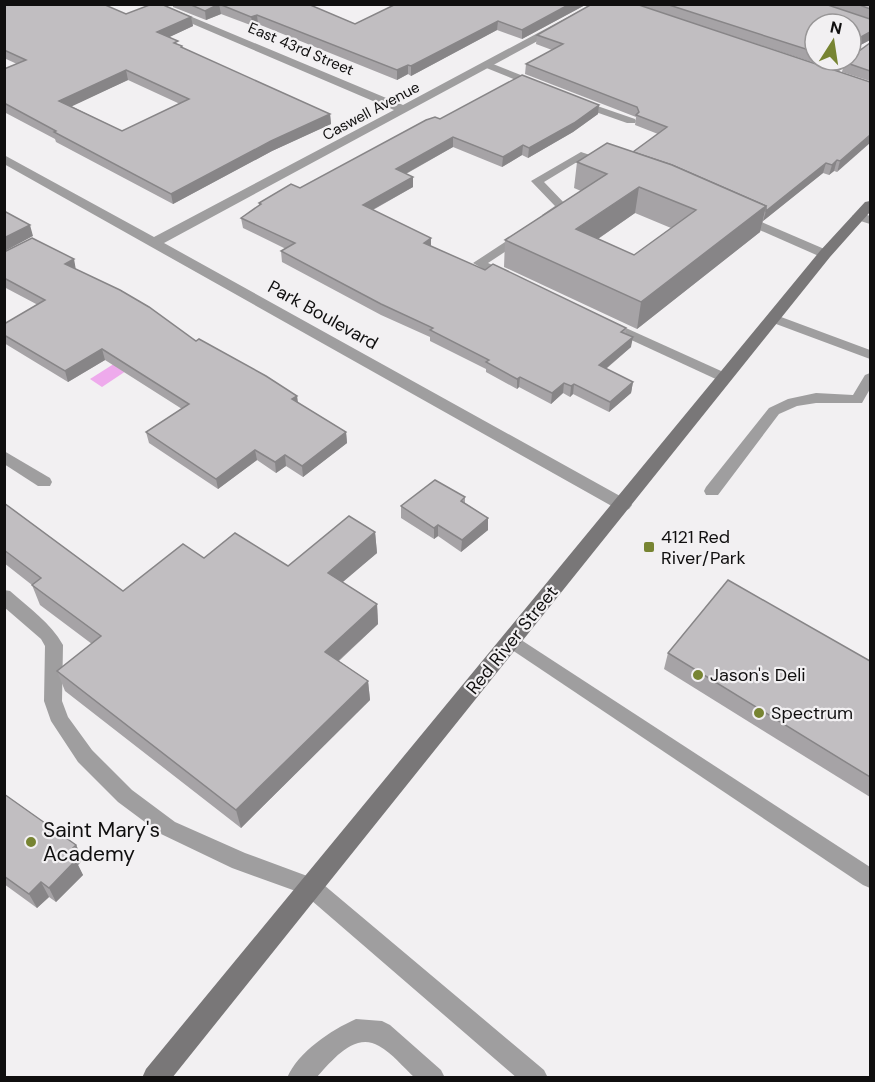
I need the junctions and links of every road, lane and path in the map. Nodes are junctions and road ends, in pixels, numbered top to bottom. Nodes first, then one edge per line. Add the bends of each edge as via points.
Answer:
1 (151, 4) edge
2 (601, 4) edge
3 (488, 65) junction
4 (831, 72) edge
5 (828, 74) edge
6 (550, 90) edge
7 (570, 99) edge
8 (404, 110) junction
9 (631, 121) edge
10 (4, 159) edge
11 (613, 164) edge
12 (870, 205) edge
13 (733, 213) edge
14 (865, 218) edge
15 (154, 243) junction
16 (825, 254) junction
17 (518, 282) edge
18 (591, 316) edge
19 (773, 318) junction
20 (870, 355) edge
21 (725, 378) junction
22 (870, 378) edge
23 (7, 460) edge
24 (44, 482) dead end
25 (712, 491) dead end
26 (622, 505) junction
27 (4, 596) edge
28 (512, 641) junction
29 (870, 878) edge
30 (311, 887) junction
31 (155, 1077) edge
32 (300, 1077) edge
33 (433, 1077) edge
34 (536, 1077) edge

1 - 8 street, East 43rd Street
2 - 3 street, Caswell Avenue
3 - 6 lane
3 - 8 street, Caswell Avenue
4 - 5 lane
7 - 9 lane
8 - 15 street, Caswell Avenue
10 - 15 street, Park Boulevard
11 - 17 lane via 581,155 537,181 562,207 479,263
12 - 14 main road, Red River Street
13 - 16 lane
14 - 16 main road, Red River Street
15 - 26 street, Park Boulevard
16 - 19 main road, Red River Street
18 - 21 lane
19 - 20 lane
19 - 21 main road, Red River Street
21 - 26 main road, Red River Street
22 - 25 lane via 857,400 816,398 774,411
23 - 24 lane
26 - 28 main road, Red River Street
27 - 30 lane via 54,645 53,701 60,721 85,756 125,796 168,828 239,861
28 - 29 lane
28 - 30 main road, Red River Street
30 - 31 main road, Red River Street
30 - 34 lane
32 - 33 lane via 334,1042 356,1030 382,1033

